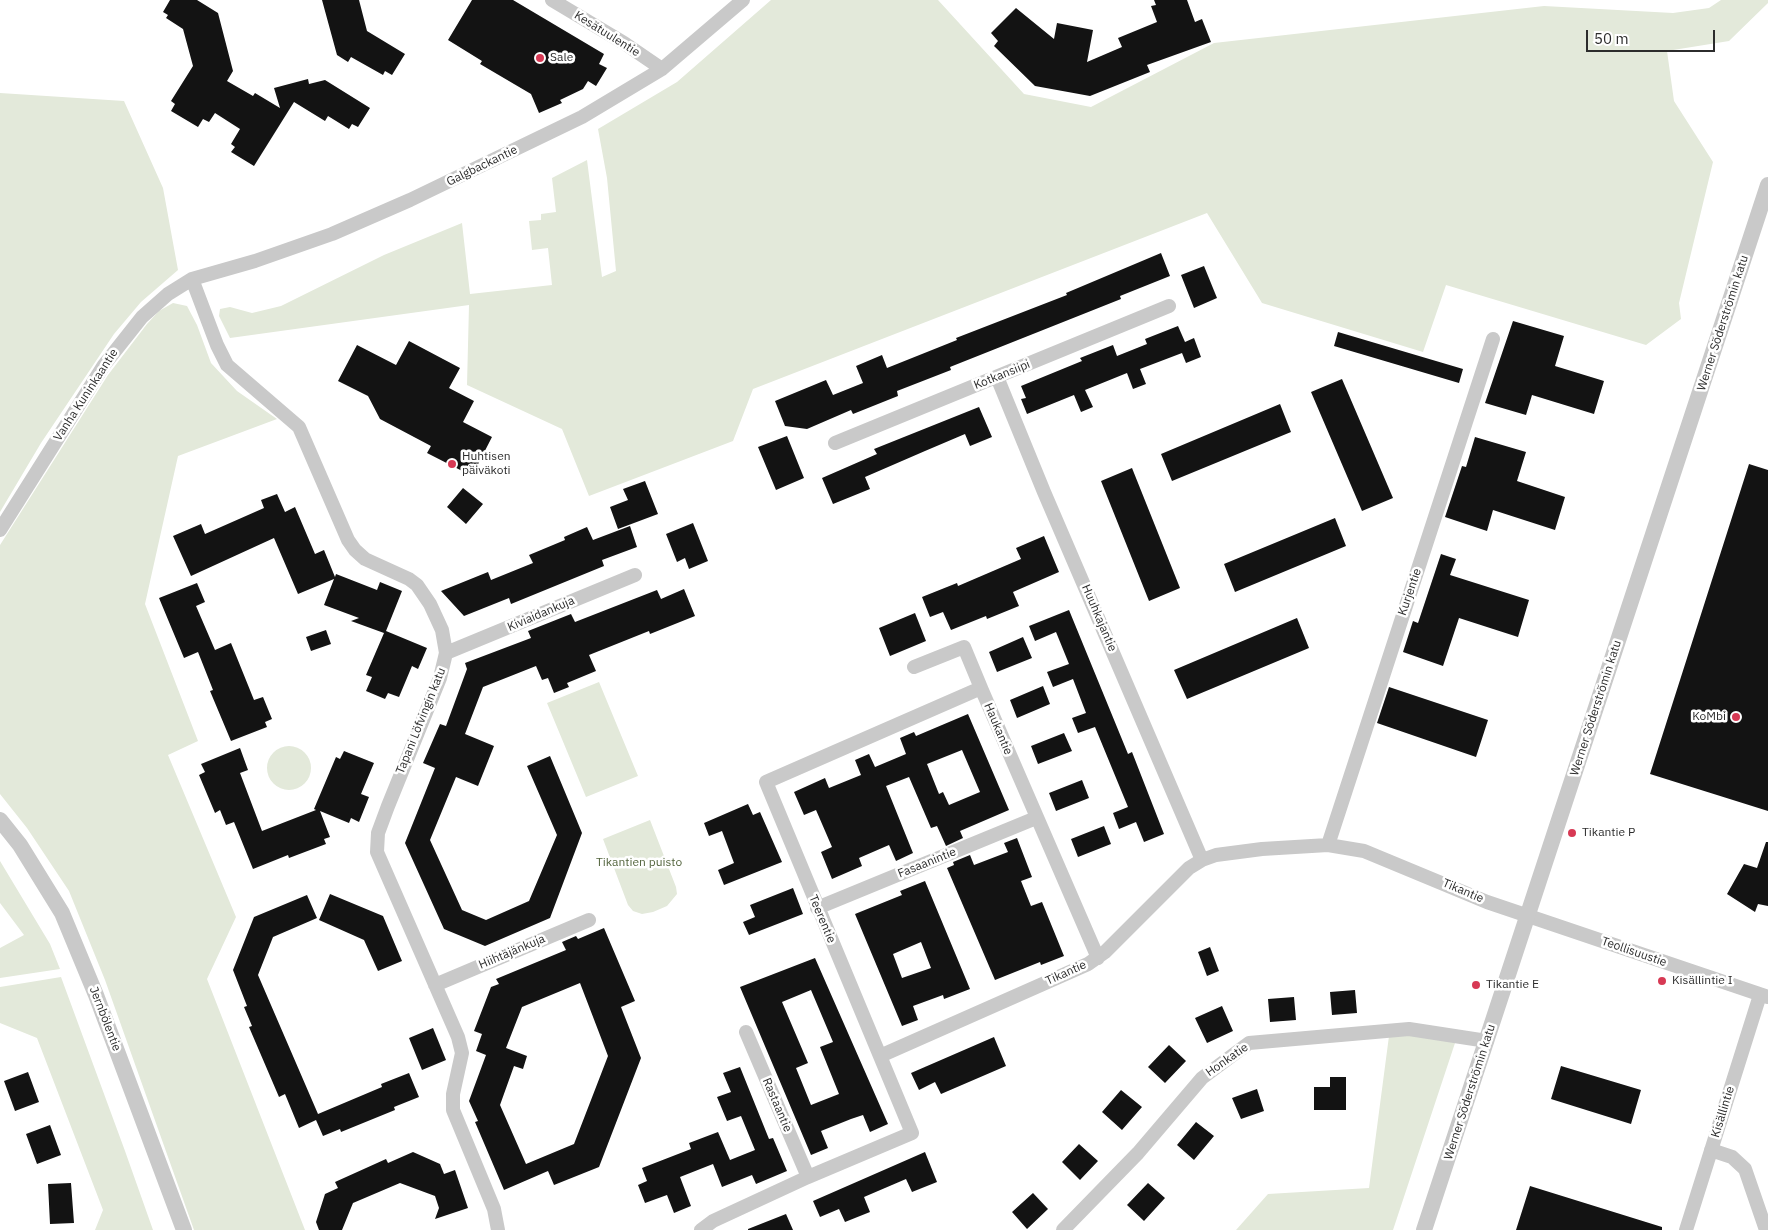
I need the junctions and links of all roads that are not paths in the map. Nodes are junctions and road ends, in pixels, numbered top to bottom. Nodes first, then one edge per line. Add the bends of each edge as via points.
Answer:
1 (552, 0) edge
2 (743, 0) edge
3 (662, 69) junction
4 (1768, 185) edge
5 (192, 278) junction
6 (1169, 306) dead end
7 (1493, 339) dead end
8 (998, 377) junction
9 (835, 443) dead end
10 (0, 530) edge
11 (635, 575) dead end
12 (446, 653) junction
13 (914, 667) dead end
14 (981, 688) junction
15 (766, 782) joint
16 (1036, 818) junction
17 (0, 820) edge
18 (1328, 845) junction
19 (1202, 860) junction
20 (817, 908) junction
21 (1528, 916) junction
22 (589, 920) dead end
23 (1098, 958) junction
24 (435, 985) junction
25 (1764, 996) edge
26 (746, 1032) dead end
27 (1487, 1041) junction
28 (880, 1056) junction
29 (1711, 1150) junction
30 (808, 1177) junction
31 (184, 1230) edge
32 (498, 1230) edge
33 (701, 1230) edge
34 (1064, 1230) edge
35 (1424, 1230) edge
36 (1686, 1230) edge
37 (1766, 1230) edge

1 - 3 street, Kesätuulentie
2 - 3 street, Galgbackantie
3 - 5 street, Galgbackantie via 582,117 410,200 332,234 255,261
4 - 21 street, Werner Söderströmin katu
5 - 10 street, Vanha Kuninkaantie via 155,304 122,340
5 - 12 street, Tapani Löfvingin katu via 227,365 299,427 348,540 365,559 409,579 423,592 442,630
6 - 8 street, Kotkansiipi
7 - 18 street, Kurjentie
8 - 9 street, Kotkansiipi
8 - 19 street, Huuhkajantie
11 - 12 street, Kiviaidankuja
12 - 24 street, Tapani Löfvingin katu via 440,678 401,770 377,840 382,865
13 - 14 street via 964,647
14 - 15 street, Haukantie
14 - 16 street, Haukantie
15 - 20 street, Teerentie
16 - 20 street, Fasaanintie
16 - 23 street, Haukantie
17 - 31 street, Jernbölentie via 62,913 96,994
18 - 19 street, Tikantie via 1253,850
18 - 21 street, Tikantie via 1364,851
19 - 23 street, Tikantie via 1175,880
20 - 28 street, Teerentie
21 - 25 street, Teollisuustie
21 - 27 street, Werner Söderströmin katu
22 - 24 street, Hiihtäjänkuja
23 - 28 street, Tikantie
24 - 32 street, Tapani Löfvingin katu via 462,1053 453,1110 494,1209
25 - 29 street, Kisällintie
26 - 30 street, Rastaantie
27 - 34 street, Honkatie via 1409,1029 1249,1043 1202,1078 1138,1153
27 - 35 street, Werner Söderströmin katu
28 - 30 street via 912,1133
29 - 36 street, Kisällintie
29 - 37 street via 1732,1157 1745,1169
30 - 33 street

